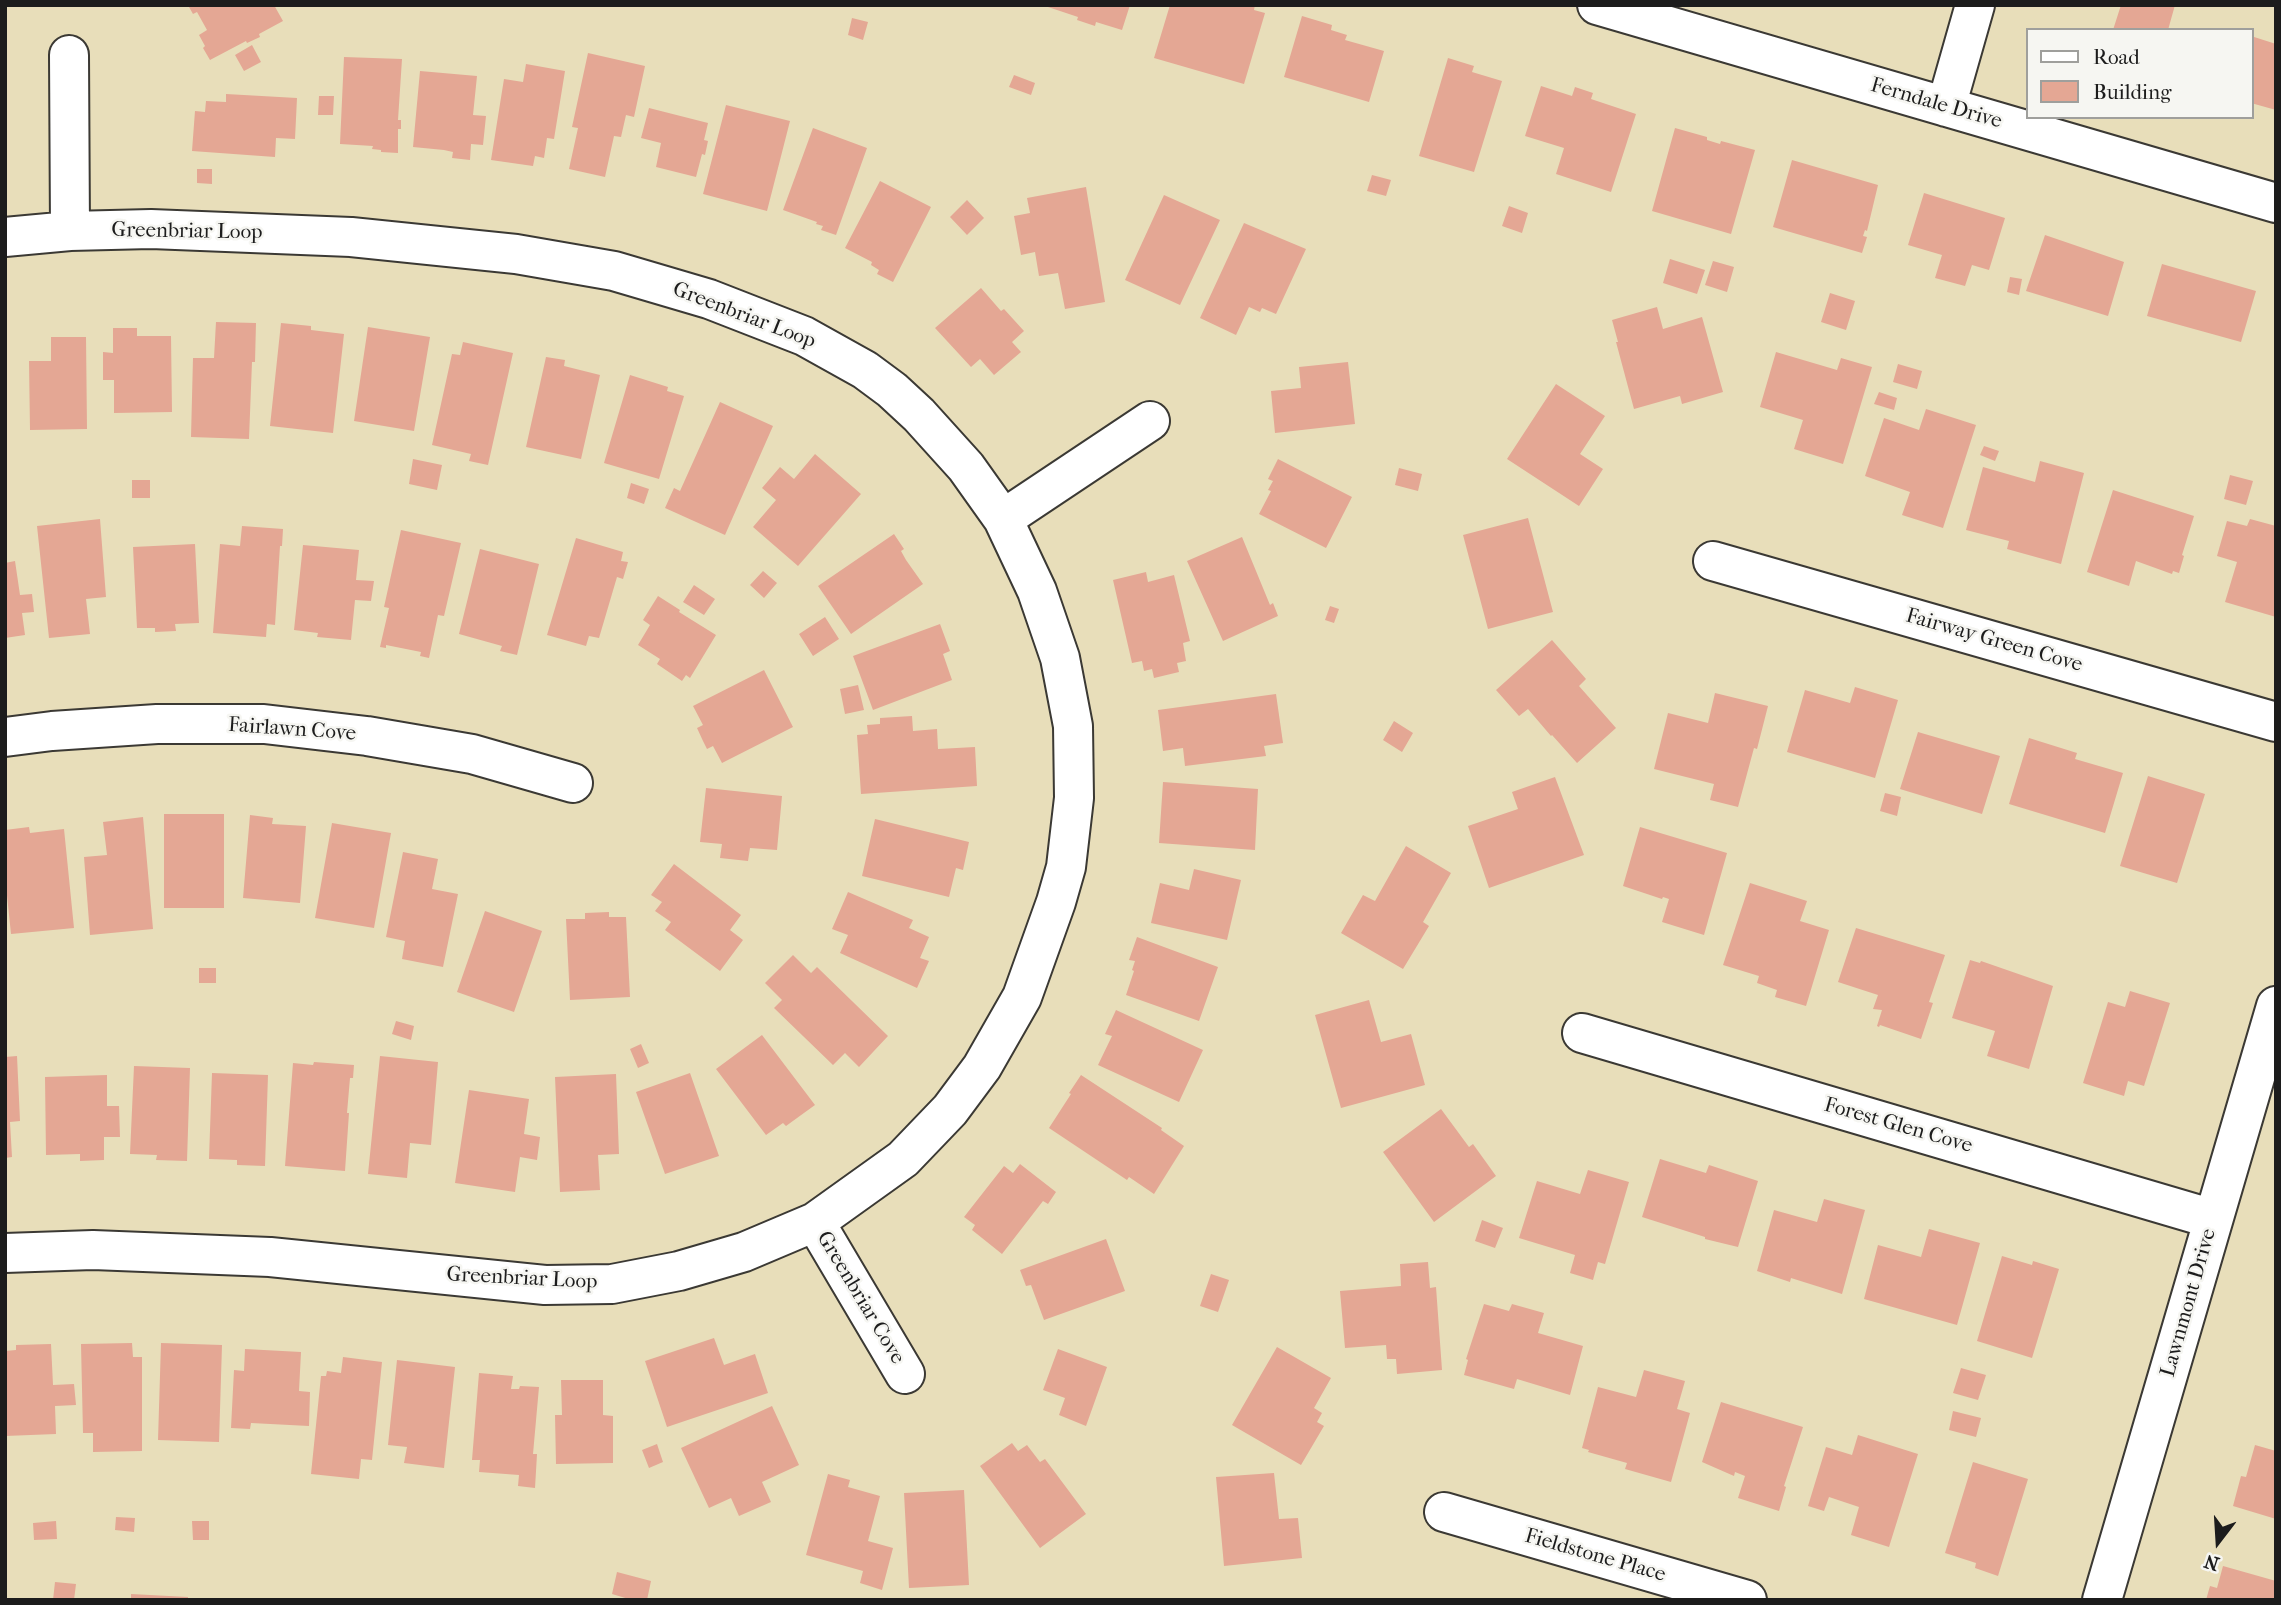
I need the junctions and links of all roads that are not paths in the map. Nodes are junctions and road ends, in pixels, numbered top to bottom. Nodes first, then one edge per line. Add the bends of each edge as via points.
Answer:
1 (1597, 5) edge
2 (1975, 5) edge
3 (69, 55) dead end
4 (1946, 107) junction
5 (2276, 203) edge
6 (70, 231) junction
7 (5, 237) edge
8 (1150, 421) dead end
9 (1003, 519) junction
10 (1713, 561) dead end
11 (2276, 722) edge
12 (5, 737) edge
13 (573, 783) dead end
14 (2276, 1006) edge
15 (1582, 1033) dead end
16 (2213, 1219) junction
17 (815, 1222) junction
18 (5, 1253) edge
19 (905, 1374) dead end
20 (1444, 1512) dead end
21 (1747, 1600) edge
22 (2102, 1600) edge

1 - 4 street, Ferndale Drive
2 - 4 street
3 - 6 street
4 - 5 street, Ferndale Drive
6 - 7 street, Greenbriar Loop
6 - 9 street, Greenbriar Loop via 151,229 351,237 489,251 614,271 709,299 804,336 892,390 965,467
8 - 9 street
9 - 17 street, Greenbriar Loop via 1037,591 1060,658 1073,726 1074,799 1063,879 1022,997 982,1067 950,1110 903,1158
10 - 11 street, Fairway Green Cove
12 - 13 street, Fairlawn Cove via 158,724 264,724 472,754
14 - 16 street, Lawnmont Drive
15 - 16 street, Forest Glen Cove
16 - 22 street, Lawnmont Drive
17 - 18 street, Greenbriar Loop via 744,1252 612,1284 545,1285 270,1257 93,1250
17 - 19 street, Greenbriar Cove
20 - 21 street, Fieldstone Place

